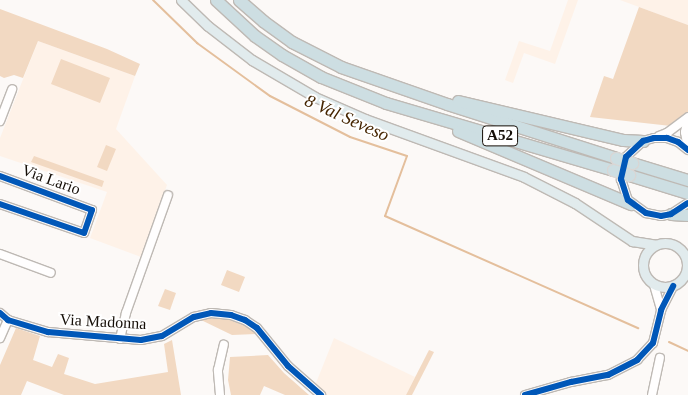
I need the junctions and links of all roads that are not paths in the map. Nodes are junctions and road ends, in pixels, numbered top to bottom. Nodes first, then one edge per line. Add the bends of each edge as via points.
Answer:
1 (181, 0) edge
2 (216, 0) edge
3 (239, 0) edge
4 (391, 85) junction
5 (12, 89) dead end
6 (386, 103) junction
7 (688, 117) edge
8 (0, 121) edge
9 (654, 138) junction
10 (643, 141) junction
11 (688, 150) edge
12 (0, 176) edge
13 (688, 180) edge
14 (168, 195) dead end
15 (687, 196) edge
16 (0, 204) edge
17 (631, 204) junction
18 (671, 214) junction
19 (688, 215) edge
20 (632, 241) junction
21 (656, 245) junction
22 (683, 248) edge
23 (0, 254) edge
24 (643, 261) junction
25 (688, 268) edge
26 (51, 273) dead end
27 (654, 285) junction
28 (673, 286) junction
29 (661, 310) junction
30 (0, 313) edge
31 (8, 320) junction
32 (0, 338) edge
33 (120, 339) junction
34 (224, 345) dead end
35 (660, 358) dead end
36 (220, 395) edge
37 (321, 395) edge
38 (525, 395) edge
39 (652, 395) edge

1 - 20 main road via 239,50 307,93 365,119 524,176 575,203
2 - 6 highway, A52 via 282,56 321,77
3 - 4 highway, A52 via 273,28 317,56
4 - 10 highway via 623,140
4 - 13 highway, A52, bridge
5 - 8 street
6 - 15 highway, A52, bridge via 613,170
6 - 17 highway
7 - 9 street via 667,133
7 - 11 street via 684,132
9 - 10 street
9 - 11 street via 672,140
10 - 17 street via 629,152 622,167 621,184
12 - 16 street, Via Lario via 92,210 84,233
14 - 33 street via 126,313
15 - 18 street
17 - 18 street via 656,216
18 - 19 highway
20 - 21 main road
20 - 24 main road
21 - 22 main road via 667,243
21 - 24 main road
22 - 25 main road
23 - 26 street
24 - 27 main road via 645,274
25 - 28 main road via 683,279
27 - 28 main road via 661,288
27 - 29 street
28 - 29 street
29 - 38 street via 653,342 629,366 608,375
30 - 31 street, Via Madonna
31 - 32 street
31 - 33 street, Via Madonna via 48,332
33 - 37 street, Via Madonna via 155,338 194,317 210,313 231,315 257,328 288,366
34 - 36 street via 218,370
35 - 39 street

